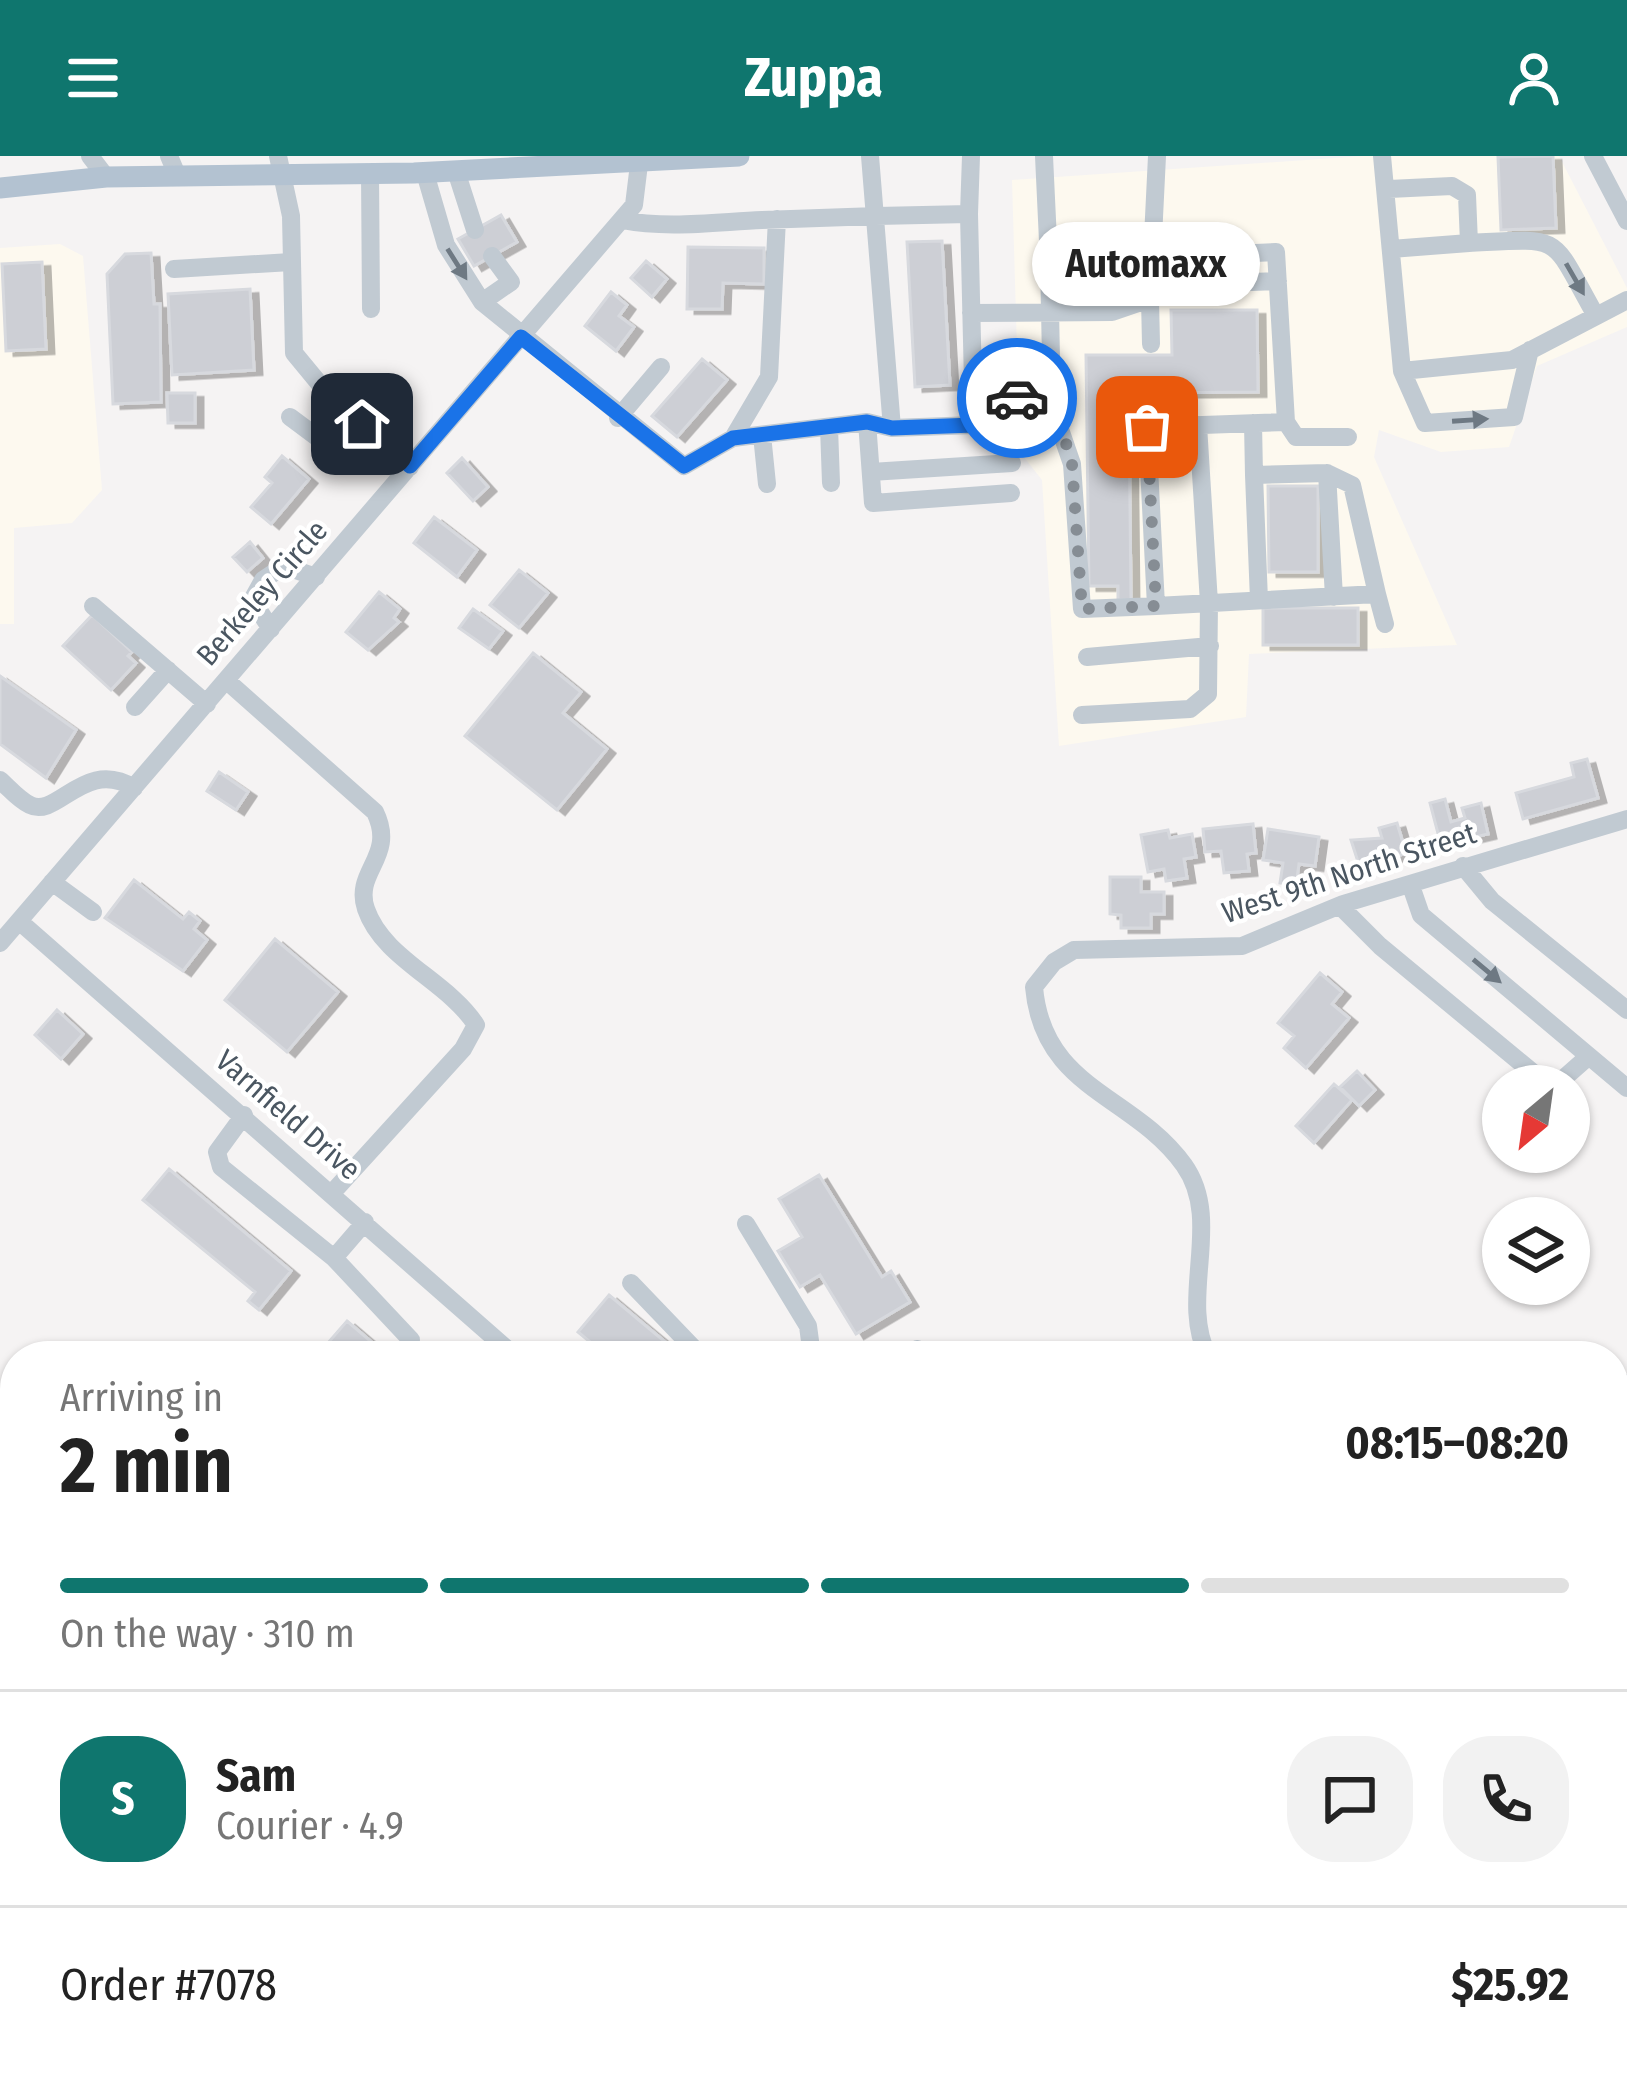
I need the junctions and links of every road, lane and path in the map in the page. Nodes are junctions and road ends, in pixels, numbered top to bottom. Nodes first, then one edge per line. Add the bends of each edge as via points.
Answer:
1 (90, 156) edge
2 (739, 156) edge
3 (870, 156) edge
4 (971, 156) edge
5 (1044, 156) edge
6 (1157, 156) edge
7 (1593, 156) edge
8 (640, 159) edge
9 (1387, 159) edge
10 (534, 162) edge
11 (173, 165) edge
12 (279, 165) edge
13 (472, 166) edge
14 (370, 173) junction
15 (424, 173) junction
16 (106, 177) junction
17 (0, 188) edge
18 (1389, 189) junction
19 (1621, 195) edge
20 (969, 214) junction
21 (878, 216) junction
22 (777, 219) junction
23 (622, 220) junction
24 (1627, 221) edge
25 (475, 230) dead end
26 (1469, 243) junction
27 (1391, 249) junction
28 (492, 256) dead end
29 (1153, 256) junction
30 (291, 262) junction
31 (1049, 262) junction
32 (175, 268) dead end
33 (1278, 280) junction
34 (1150, 299) junction
35 (1627, 300) edge
36 (482, 302) junction
37 (371, 309) dead end
38 (1050, 312) junction
39 (971, 313) junction
40 (1596, 316) junction
41 (521, 337) junction
42 (1151, 344) dead end
43 (1530, 350) junction
44 (661, 367) dead end
45 (1402, 371) junction
46 (1052, 395) junction
47 (973, 402) junction
48 (290, 417) dead end
49 (618, 418) junction
50 (867, 422) junction
51 (1286, 422) junction
52 (1253, 423) junction
53 (1198, 425) junction
54 (829, 427) junction
55 (892, 428) junction
56 (762, 435) junction
57 (1348, 437) dead end
58 (733, 438) junction
59 (404, 461) junction
60 (1012, 463) dead end
61 (871, 472) junction
62 (1327, 473) junction
63 (1254, 475) junction
64 (831, 483) dead end
65 (767, 484) dead end
66 (1011, 493) dead end
67 (316, 577) junction
68 (1377, 594) junction
69 (1334, 597) junction
70 (1259, 600) junction
71 (1209, 603) junction
72 (93, 606) dead end
73 (1156, 606) junction
74 (1384, 624) dead end
75 (271, 629) junction
76 (1210, 646) junction
77 (1087, 658) dead end
78 (168, 670) junction
79 (227, 681) junction
80 (206, 704) junction
81 (135, 707) dead end
82 (1082, 715) dead end
83 (2, 787) edge
84 (134, 788) junction
85 (1627, 819) edge
86 (1462, 866) junction
87 (52, 882) junction
88 (1411, 886) junction
89 (1340, 906) junction
90 (93, 912) dead end
91 (19, 921) junction
92 (0, 943) edge
93 (1627, 1010) edge
94 (1589, 1056) junction
95 (1526, 1065) edge
96 (1578, 1065) edge
97 (1627, 1088) edge
98 (244, 1115) junction
99 (332, 1193) junction
100 (364, 1222) junction
101 (746, 1224) dead end
102 (334, 1258) junction
103 (631, 1283) dead end
104 (411, 1340) dead end
105 (498, 1341) edge
106 (687, 1341) edge
107 (810, 1341) edge
108 (1204, 1341) edge

1 - 16 street
2 - 8 main road
3 - 21 street
4 - 20 street
5 - 31 street
6 - 29 street
7 - 19 street
8 - 10 main road
8 - 23 street, Berkeley Circle via 634,205
9 - 18 street
10 - 13 main road
11 - 12 main road
11 - 16 main road
12 - 14 main road
12 - 30 street
13 - 15 main road
13 - 25 street
14 - 15 main road
14 - 37 street
15 -> 36 street via 446,245
16 - 17 main road
18 - 26 street via 1452,185 1467,195
18 - 27 street
19 - 24 street
20 - 21 street
20 - 39 street
21 - 22 street
21 - 55 street
22 - 23 street
22 - 58 street via 769,377
23 - 41 street, Berkeley Circle
26 - 27 street
26 -> 40 street via 1544,239
27 - 45 street
28 - 36 street via 511,282
29 - 31 street
29 - 33 street via 1276,252
29 - 34 street
30 - 32 street
30 - 59 street via 294,353
31 - 38 street
33 - 34 street via 1198,284
33 - 51 street
34 - 38 street via 1112,312
34 - 42 street
35 - 40 street
36 - 41 street
38 - 39 street
38 - 46 street
39 - 47 street
40 - 43 street
41 - 49 street
41 - 59 street, Berkeley Circle
43 - 45 street via 1512,360
45 -> 43 street via 1425,423 1514,417
44 - 49 street
46 - 47 street
46 - 73 street via 1072,464 1082,609
47 - 55 street via 974,425
48 - 59 street via 353,464
49 - 58 street via 684,466
50 - 54 street
50 - 55 street
50 - 61 street
51 - 52 street
51 - 57 street via 1296,437
52 - 53 street
52 - 63 street
53 - 71 street
53 - 73 street via 1147,427
54 - 56 street
54 - 64 street
56 - 58 street
56 - 65 street
59 - 67 street, Berkeley Circle
60 - 61 street
61 - 66 street via 873,503
62 - 63 street
62 - 68 street via 1352,485
62 - 69 street
63 - 70 street
67 - 75 street, Berkeley Circle
67 - 75 street via 284,566 263,580 252,600
68 - 69 street
68 - 74 street
69 - 70 street
70 - 71 street
71 - 73 street
71 - 76 street
72 - 78 street
75 - 79 street, Berkeley Circle
76 - 77 street
76 - 82 street via 1210,685 1199,706
78 - 80 street
78 - 81 street
79 - 80 street, Berkeley Circle
79 - 99 street via 375,812 384,832 363,888 371,921 476,1025
80 - 84 street, Berkeley Circle
83 - 84 street via 41,808 94,779 117,777
84 - 87 street, Berkeley Circle
85 - 86 street, West 9th North Street
86 - 88 street, West 9th North Street
86 - 93 street via 1492,902
87 - 90 street
87 - 91 street, Berkeley Circle
88 - 89 street, West 9th North Street
88 -> 94 street via 1421,915
89 - 95 street
89 - 108 street, West 9th North Street via 1241,946 1074,950 1034,987 1054,1055 1186,1167 1198,1205 1194,1304
91 - 92 street, Berkeley Circle
91 - 98 street, Varnfield Drive
94 - 96 street
94 - 97 street
98 - 99 street, Varnfield Drive
98 - 102 street via 217,1152 221,1167
99 - 100 street, Varnfield Drive
100 - 102 street
100 - 105 street, Varnfield Drive
101 - 107 street
102 - 104 street
103 - 106 street

